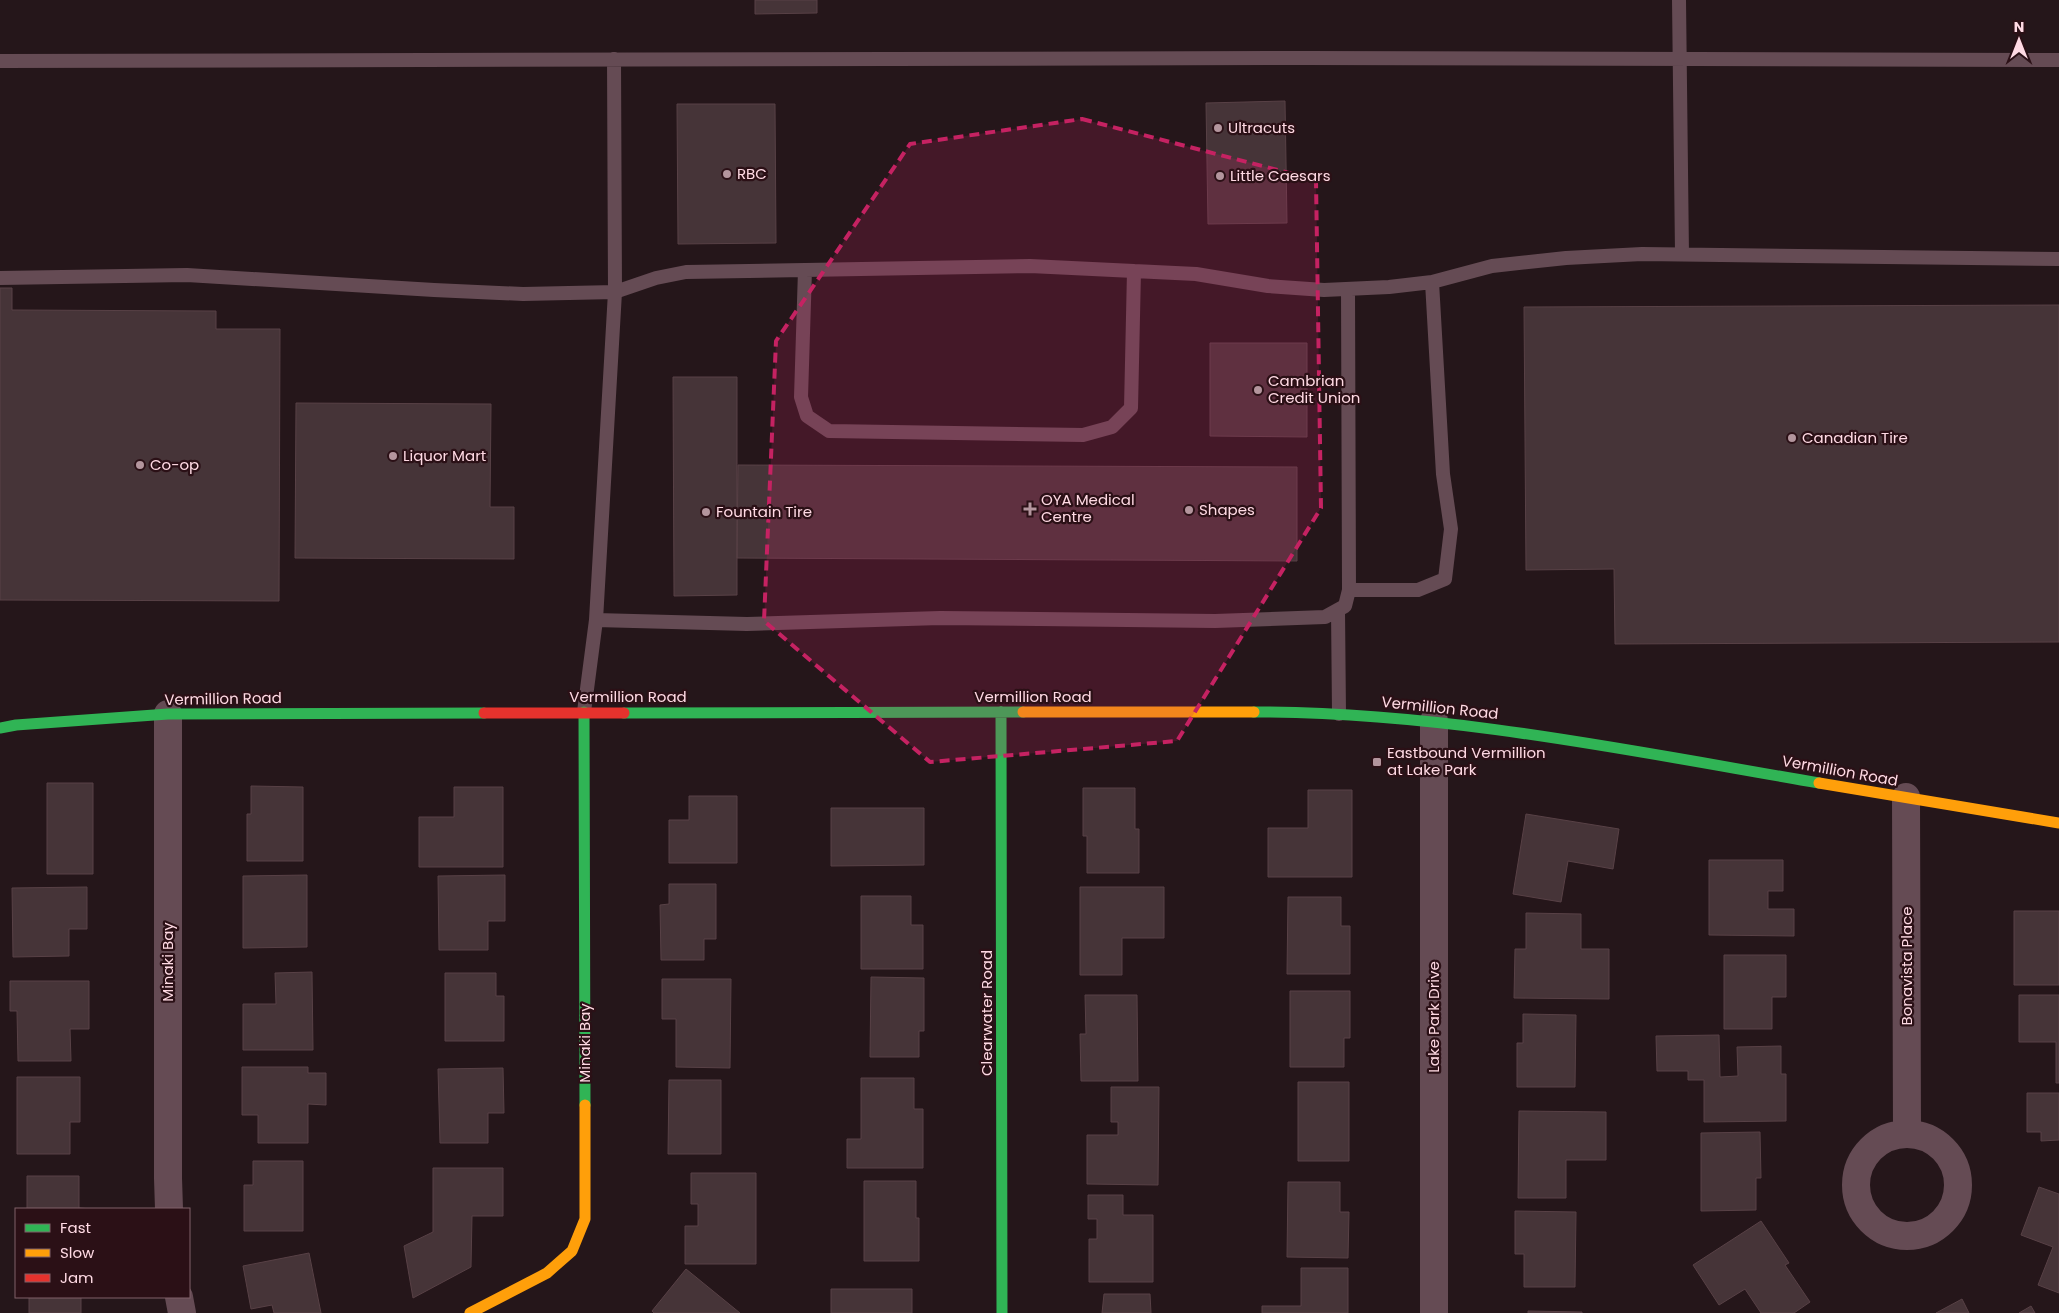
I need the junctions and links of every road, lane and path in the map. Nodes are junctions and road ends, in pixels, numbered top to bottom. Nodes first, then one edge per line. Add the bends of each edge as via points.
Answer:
1 (1679, 0) edge
2 (1679, 58) junction
3 (614, 59) junction
4 (0, 60) edge
5 (2059, 60) edge
6 (1682, 254) junction
7 (2059, 259) edge
8 (805, 270) junction
9 (1134, 271) junction
10 (0, 278) edge
11 (1432, 282) junction
12 (1348, 289) junction
13 (614, 292) junction
14 (1349, 590) junction
15 (1338, 610) junction
16 (596, 620) junction
17 (584, 712) junction
18 (1001, 712) junction
19 (168, 714) junction
20 (1339, 714) junction
21 (1434, 721) junction
22 (0, 728) edge
23 (1906, 797) junction
24 (2059, 823) edge
25 (1907, 1134) dead end
26 (169, 1208) edge
27 (179, 1298) edge
28 (182, 1313) edge
29 (470, 1313) edge
30 (1002, 1313) edge
31 (1434, 1313) edge

1 - 2 lane
2 - 3 lane
2 - 5 lane
2 - 6 lane
3 - 4 lane
3 - 13 lane
6 - 7 lane
6 - 11 lane via 1566,258 1492,266
8 - 9 lane via 1030,266
8 - 9 lane via 801,397 807,416 829,431 1083,435 1112,427 1131,408
8 - 13 lane via 686,272
9 - 12 lane via 1196,274 1268,286
10 - 13 lane via 187,275 524,294
11 - 12 lane
11 - 14 lane via 1443,474 1451,529 1445,579 1418,590
12 - 14 lane
13 - 16 lane
14 - 15 lane via 1345,606
15 - 16 lane via 1325,617 1215,621 940,618 747,624
15 - 20 lane
16 - 17 lane
17 - 18 street, Vermillion Road
17 - 19 street, Vermillion Road
17 - 29 street, Minaki Bay via 585,1219 572,1251 547,1273
18 - 20 street, Vermillion Road
18 - 30 street, Clearwater Road
19 - 22 street, Vermillion Road
19 - 26 street, Minaki Bay
20 - 21 street, Vermillion Road
21 - 23 street, Vermillion Road via 1520,732
21 - 31 street, Lake Park Drive
23 - 24 street, Vermillion Road
23 - 25 street, Bonavista Place
27 - 28 street

